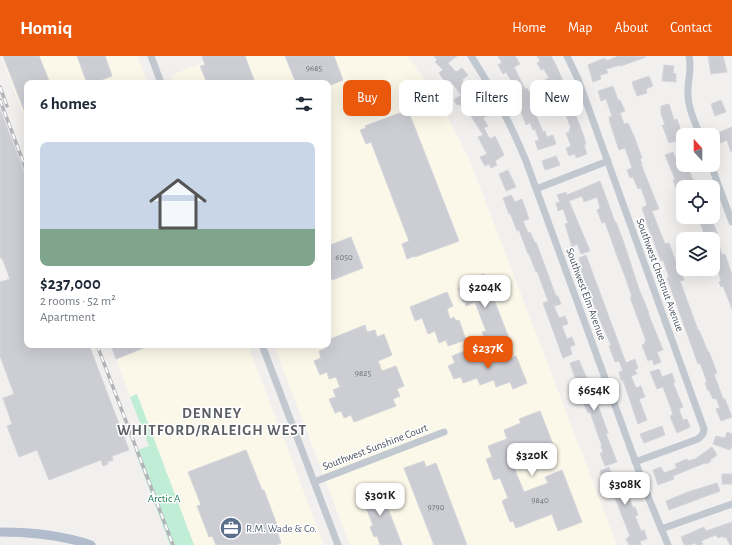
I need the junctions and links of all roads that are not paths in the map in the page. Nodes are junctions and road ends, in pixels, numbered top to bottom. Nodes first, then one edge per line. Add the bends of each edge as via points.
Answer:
1 (151, 56) edge
2 (471, 56) edge
3 (568, 56) edge
4 (689, 56) edge
5 (160, 80) edge
6 (698, 128) edge
7 (608, 161) junction
8 (714, 172) edge
9 (536, 189) junction
10 (732, 222) edge
11 (263, 348) edge
12 (444, 432) dead end
13 (636, 462) junction
14 (314, 482) junction
15 (732, 504) edge
16 (661, 529) junction
17 (0, 532) edge
18 (91, 545) edge
19 (338, 545) edge
20 (668, 545) edge

1 - 5 street
2 - 9 street, Southwest Elm Avenue via 508,120
3 - 7 street, Southwest Chestnut Avenue
4 - 6 street via 691,76 688,101
7 - 9 street
7 - 13 street, Southwest Chestnut Avenue via 704,429 698,439
8 - 10 street
9 - 13 street, Southwest Elm Avenue
11 - 14 street
12 - 14 street, Southwest Sunshine Court
13 - 16 street, Southwest Elm Avenue
14 - 19 street
15 - 16 street
16 - 20 street, Southwest Elm Avenue
17 - 18 main road via 36,534

